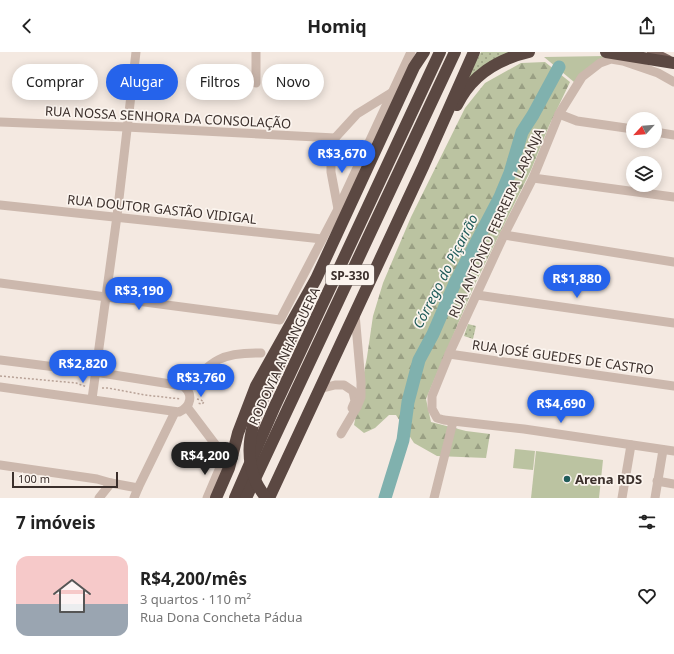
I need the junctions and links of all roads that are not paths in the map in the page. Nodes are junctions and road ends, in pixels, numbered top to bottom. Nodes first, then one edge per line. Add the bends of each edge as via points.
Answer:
1 (136, 52) edge
2 (256, 52) edge
3 (411, 52) edge
4 (420, 52) edge
5 (424, 52) edge
6 (440, 52) edge
7 (455, 52) edge
8 (474, 52) edge
9 (529, 52) edge
10 (606, 52) edge
11 (652, 52) edge
12 (674, 63) edge
13 (414, 67) junction
14 (674, 82) edge
15 (256, 83) dead end
16 (391, 94) junction
17 (559, 114) junction
18 (0, 122) edge
19 (126, 127) junction
20 (626, 128) edge
21 (662, 133) edge
22 (674, 135) edge
23 (335, 138) junction
24 (423, 167) junction
25 (533, 178) junction
26 (674, 197) edge
27 (0, 205) edge
28 (338, 209) junction
29 (116, 216) junction
30 (504, 236) junction
31 (322, 239) junction
32 (674, 262) edge
33 (316, 279) junction
34 (0, 283) edge
35 (477, 295) junction
36 (105, 296) junction
37 (355, 314) junction
38 (674, 323) edge
39 (261, 354) dead end
40 (449, 354) junction
41 (0, 360) edge
42 (95, 372) junction
43 (674, 386) edge
44 (0, 387) edge
45 (186, 388) junction
46 (319, 389) junction
47 (92, 399) junction
48 (189, 404) junction
49 (175, 412) junction
50 (453, 422) junction
51 (631, 445) junction
52 (663, 450) junction
53 (674, 451) edge
54 (0, 465) edge
55 (657, 481) junction
56 (111, 483) junction
57 (674, 484) edge
58 (138, 488) junction
59 (99, 498) edge
60 (134, 498) edge
61 (207, 498) edge
62 (216, 498) edge
63 (235, 498) edge
64 (246, 498) edge
65 (267, 498) edge
66 (434, 498) edge
67 (622, 498) edge
68 (655, 498) edge

1 - 19 street
2 - 15 street
3 - 16 street
4 - 13 highway
5 - 13 highway
6 - 63 highway, RODOVIA ANHANGUERA / SP-330 via 277,401
7 - 64 highway, RODOVIA ANHANGUERA / SP-330
8 - 24 highway
9 - 24 highway via 499,63 470,84 462,94
10 - 12 highway
11 - 12 main road
13 - 33 highway
14 - 17 street, RUA ANTÔNIO FERREIRA LARANJA via 658,73 611,59 600,63 582,77
16 - 23 street via 357,114
16 - 28 street
17 - 20 street via 577,121
17 - 25 street, RUA ANTÔNIO FERREIRA LARANJA
18 - 19 street, RUA NOSSA SENHORA DA CONSOLAÇÃO
19 - 23 street, RUA NOSSA SENHORA DA CONSOLAÇÃO
19 - 29 street
21 - 22 street
23 - 28 street via 330,155
24 - 37 highway
25 - 26 street
25 - 30 street, RUA ANTÔNIO FERREIRA LARANJA
27 - 29 street, RUA DOUTOR GASTÃO VIDIGAL
28 - 31 street
29 - 31 street, RUA DOUTOR GASTÃO VIDIGAL
29 - 36 street
30 - 32 street
30 - 35 street, RUA ANTÔNIO FERREIRA LARANJA
31 - 36 street via 280,320
33 - 62 highway via 256,386 238,433 229,468
33 - 65 highway, bridge via 254,421 249,444 249,462 255,480
34 - 36 street
35 - 38 street
35 - 40 street, RUA ANTÔNIO FERREIRA LARANJA
36 - 42 street
37 - 46 highway
37 - 46 street via 361,397 341,434 355,401 353,391 344,385
39 - 45 street via 246,353 221,358 205,369
40 - 43 street, RUA JOSÉ GUEDES DE CASTRO
40 - 50 street, RUA ANTÔNIO FERREIRA LARANJA via 432,396 432,409 438,418
41 - 42 street
42 - 45 street
42 - 47 street
44 - 47 street
45 - 48 street
46 - 65 highway
47 - 49 street
48 - 49 street
48 - 61 street via 224,458
49 - 58 street
50 - 51 street via 524,429
50 - 66 street
51 - 52 street
51 - 67 street
52 - 53 street
52 - 55 street
54 - 56 street
55 - 57 street
55 - 68 street
56 - 58 street
56 - 59 street
58 - 60 street

